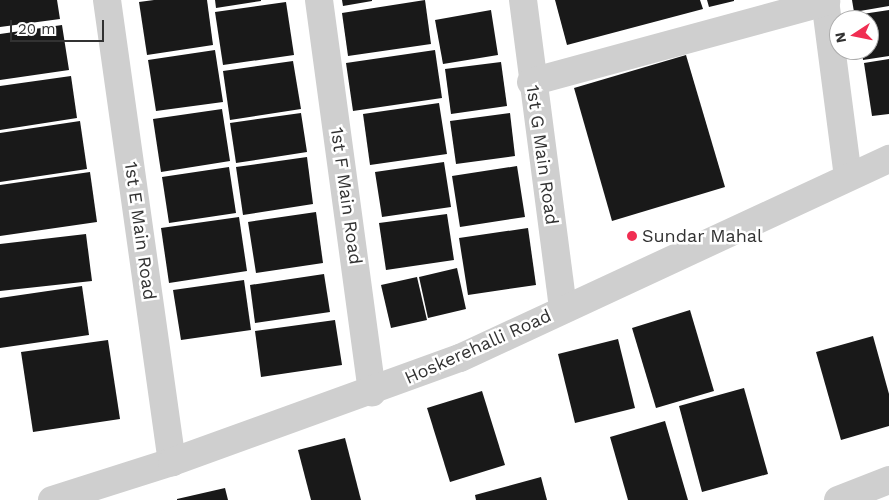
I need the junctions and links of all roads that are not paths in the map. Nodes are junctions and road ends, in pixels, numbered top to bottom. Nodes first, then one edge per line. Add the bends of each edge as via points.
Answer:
1 (107, 0) edge
2 (319, 0) edge
3 (522, 0) edge
4 (825, 1) edge
5 (531, 82) junction
6 (889, 159) edge
7 (848, 176) junction
8 (563, 309) junction
9 (372, 392) junction
10 (172, 462) junction
11 (889, 480) edge
12 (52, 500) edge
13 (838, 500) edge

1 - 10 street, 1st E Main Road
2 - 9 street, 1st F Main Road
3 - 5 street, 1st G Main Road
4 - 5 street
4 - 7 street
5 - 8 street, 1st G Main Road
6 - 7 street, Hoskerehalli Road
7 - 8 street, Hoskerehalli Road
8 - 9 street, Hoskerehalli Road via 460,358
9 - 10 street, Hoskerehalli Road
10 - 12 street, Hoskerehalli Road
11 - 13 street

